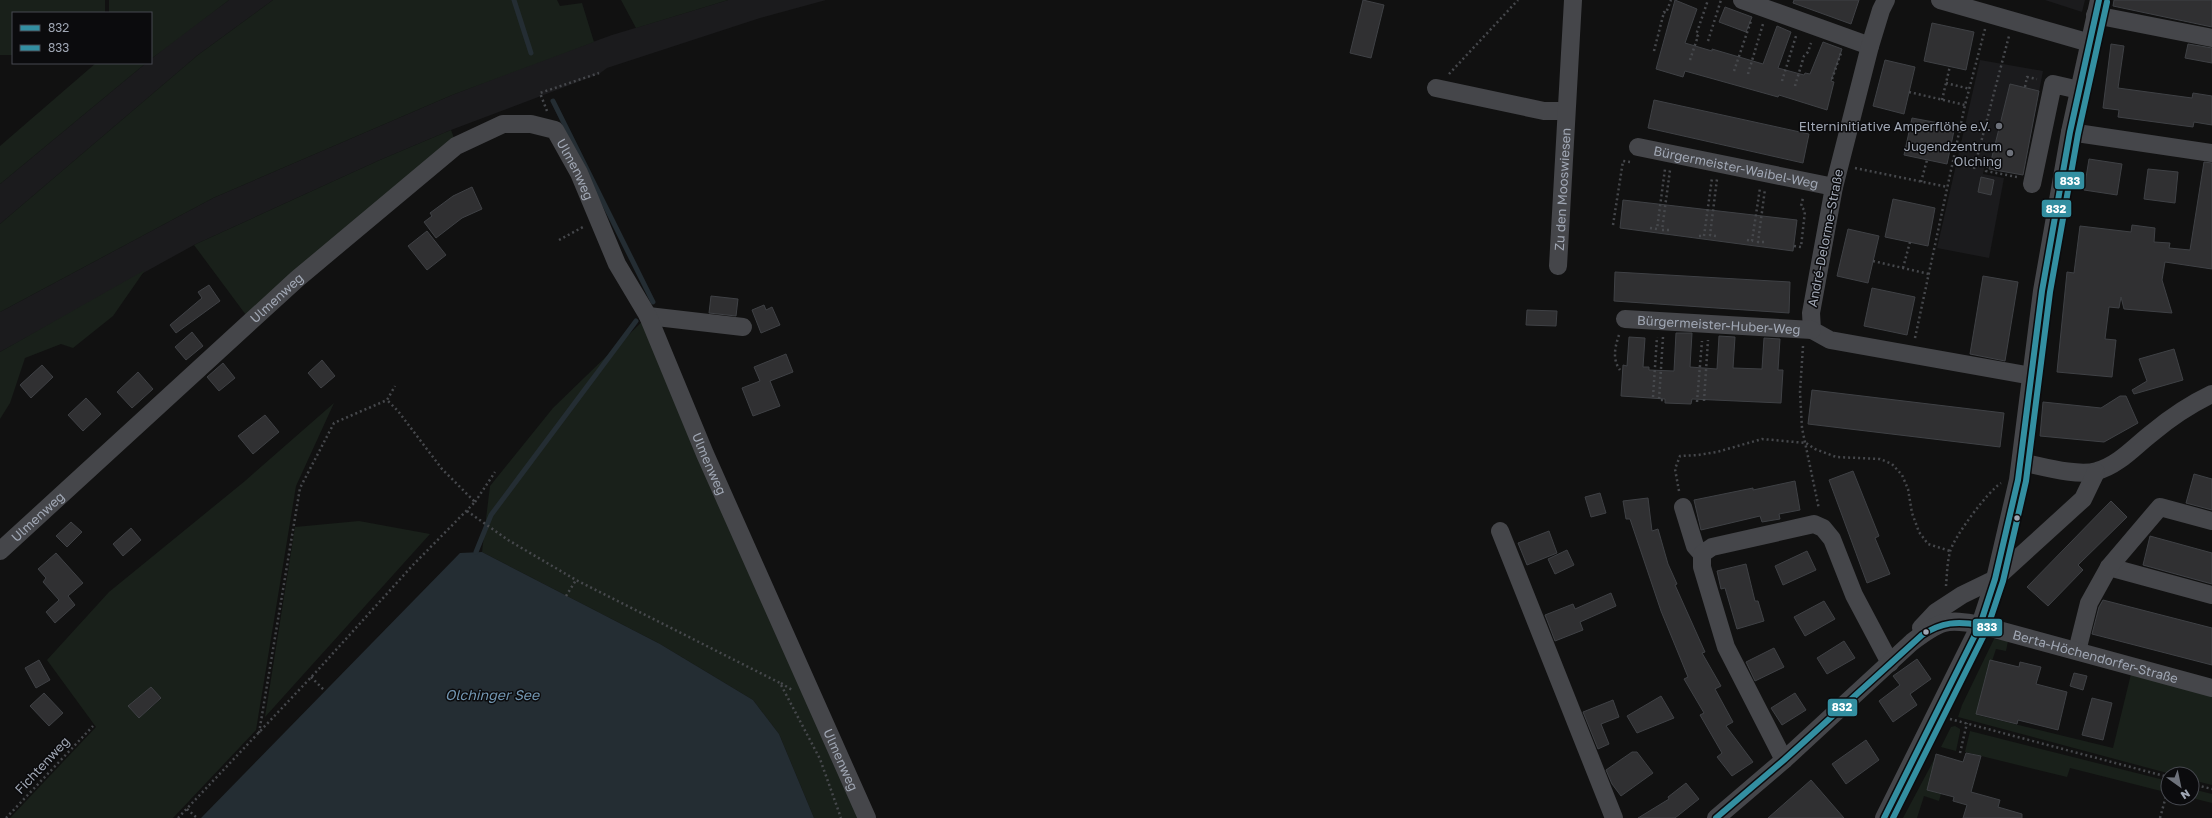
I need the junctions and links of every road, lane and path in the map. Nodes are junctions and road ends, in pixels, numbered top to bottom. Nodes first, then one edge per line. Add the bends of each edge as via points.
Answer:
1 (1518, 0) edge
2 (1573, 0) edge
3 (1671, 0) edge
4 (1708, 0) edge
5 (1721, 0) edge
6 (1886, 0) edge
7 (1940, 0) edge
8 (1756, 5) edge
9 (2097, 8) edge
10 (1989, 14) junction
11 (2013, 20) junction
12 (1808, 24) junction
13 (1847, 38) junction
14 (2212, 38) edge
15 (1708, 41) dead end
16 (2090, 43) junction
17 (1870, 46) junction
18 (1654, 51) dead end
19 (1690, 60) dead end
20 (1950, 66) dead end
21 (1734, 71) dead end
22 (599, 73) dead end
23 (1748, 74) dead end
24 (1832, 79) dead end
25 (1782, 81) dead end
26 (1946, 83) junction
27 (1795, 86) dead end
28 (1436, 88) joint
29 (1970, 89) junction
30 (2079, 90) junction
31 (1909, 92) dead end
32 (540, 93) dead end
33 (1942, 100) junction
34 (1965, 105) junction
35 (1565, 111) junction
36 (2070, 132) junction
37 (1638, 147) joint
38 (2212, 153) edge
39 (1671, 154) junction
40 (1927, 160) dead end
41 (1717, 164) junction
42 (1990, 164) dead end
43 (1839, 165) junction
44 (1974, 169) dead end
45 (1765, 174) junction
46 (1806, 180) junction
47 (1921, 182) junction
48 (2032, 182) joint
49 (1834, 187) junction
50 (1948, 188) junction
51 (597, 219) junction
52 (1613, 225) dead end
53 (1650, 228) dead end
54 (1669, 230) dead end
55 (1699, 236) dead end
56 (1716, 236) dead end
57 (559, 240) dead end
58 (1747, 240) dead end
59 (1764, 242) dead end
60 (1910, 242) dead end
61 (1794, 246) dead end
62 (1873, 261) dead end
63 (1558, 266) dead end
64 (1903, 268) junction
65 (1929, 274) junction
66 (648, 316) junction
67 (1625, 319) joint
68 (1661, 321) junction
69 (1706, 324) junction
70 (743, 327) dead end
71 (1812, 330) junction
72 (1912, 355) junction
73 (1620, 370) dead end
74 (2032, 376) junction
75 (395, 386) dead end
76 (2212, 394) edge
77 (1653, 396) dead end
78 (387, 400) junction
79 (1665, 400) dead end
80 (1704, 401) dead end
81 (1697, 402) dead end
82 (1806, 443) junction
83 (2021, 462) junction
84 (495, 472) dead end
85 (2096, 472) junction
86 (2018, 480) junction
87 (475, 502) junction
88 (1683, 507) joint
89 (467, 511) junction
90 (2212, 522) edge
91 (1823, 528) junction
92 (1500, 531) dead end
93 (0, 551) edge
94 (1950, 551) junction
95 (1702, 554) junction
96 (2109, 567) junction
97 (1995, 579) junction
98 (576, 580) junction
99 (2212, 595) edge
100 (566, 596) dead end
101 (1948, 604) junction
102 (1980, 625) junction
103 (1912, 642) junction
104 (2077, 651) junction
105 (1890, 663) junction
106 (311, 677) junction
107 (2212, 688) edge
108 (325, 691) dead end
109 (1936, 715) junction
110 (1967, 724) junction
111 (93, 726) dead end
112 (259, 733) junction
113 (1960, 753) dead end
114 (1784, 760) junction
115 (2160, 775) edge
116 (2200, 786) edge
117 (2212, 790) edge
118 (2163, 806) edge
119 (187, 809) junction
120 (6, 818) edge
121 (178, 818) edge
122 (197, 818) edge
123 (841, 818) edge
124 (866, 818) edge
125 (1614, 818) edge
126 (1716, 818) edge
127 (1884, 818) edge
128 (2160, 818) edge

1 - 28 path
2 - 35 street, Zu den Mooswiesen
3 - 18 path via 1666,13 1664,12
4 - 19 path
5 - 15 path
6 - 17 street, André-Delorme-Straße
7 - 10 street
8 - 12 street
8 - 21 path
8 - 23 path
9 - 14 street
9 - 16 street
10 - 11 street
10 - 29 path
11 - 16 street
11 - 44 path
12 - 13 street
12 - 25 path
12 - 27 path via 1808,52 1804,56
13 - 17 street
13 - 24 path
16 - 30 street
17 - 43 street, André-Delorme-Straße
20 - 26 path
22 - 32 path
26 - 29 path
26 - 33 path
28 - 35 street, Zu den Mooswiesen via 1544,111
29 - 34 path
30 - 36 street
30 - 48 street via 2053,84
31 - 33 path
33 - 34 path
34 - 50 path
35 - 63 street, Zu den Mooswiesen
36 - 38 street
36 - 74 street via 2042,291
37 - 39 street, Bürgermeister-Waibel-Weg
37 - 52 path via 1631,162 1623,161
39 - 41 street, Bürgermeister-Waibel-Weg
39 - 53 path via 1656,229
39 - 54 path via 1662,230
40 - 47 path
41 - 45 street, Bürgermeister-Waibel-Weg
41 - 55 path via 1704,236
41 - 56 path via 1710,235
42 - 48 path via 1988,163 1986,171
43 - 47 path
43 - 49 street, André-Delorme-Straße
45 - 46 street, Bürgermeister-Waibel-Weg
45 - 58 path via 1752,241
45 - 59 path via 1758,242
46 - 49 street, Bürgermeister-Waibel-Weg
46 - 61 path via 1801,206 1805,211 1801,247
47 - 50 path
49 - 71 street, André-Delorme-Straße via 1811,313
50 - 65 path
51 - 57 path
51 - 66 street, Ulmenweg via 616,264
51 - 93 street, Ulmenweg via 579,173 555,130 531,124 503,124 456,146 297,279
60 - 64 path
62 - 64 path
64 - 65 path
65 - 72 path
66 - 70 street
66 - 124 street, Ulmenweg via 705,454
67 - 68 street, Bürgermeister-Huber-Weg
67 - 73 path via 1620,323 1619,336 1615,344 1615,363
68 - 69 street, Bürgermeister-Huber-Weg
68 - 77 path
68 - 79 path via 1659,400
69 - 71 street, Bürgermeister-Huber-Weg
69 - 80 path
69 - 81 path
71 - 72 street via 1830,340
71 - 82 path via 1802,348 1800,392 1802,428
72 - 74 street
74 - 83 street
75 - 78 path
76 - 85 street via 2154,432 2117,462
78 - 87 path via 442,468
78 - 112 path via 334,423 300,488
82 - 88 path via 1762,439 1698,456 1680,456 1675,468
82 - 91 path
82 - 94 path via 1836,457 1880,459 1892,464 1908,489 1912,513 1919,532 1928,544
83 - 85 street via 2066,471
83 - 86 street
84 - 87 path
85 - 97 street via 2083,498
86 - 94 path via 2002,482 1993,488
86 - 97 street
87 - 89 path
88 - 95 street via 1695,546
89 - 98 path via 508,540
89 - 106 path via 412,566
90 - 96 street via 2160,507
91 - 95 street via 1814,524 1712,547
91 - 105 street via 1832,539 1854,595
92 - 125 street
94 - 101 path via 1945,592
95 - 114 street via 1702,567 1726,647
96 - 99 street
96 - 104 street via 2089,603
97 - 101 street via 1962,594
97 - 102 street
98 - 100 path
98 - 123 path via 780,683 820,759
101 - 103 street via 1924,624
102 - 103 street, Berta-Höchendorfer-Straße via 1952,620 1936,625
102 - 104 street, Berta-Höchendorfer-Straße
102 - 109 street
103 - 105 street
104 - 107 street, Berta-Höchendorfer-Straße
105 - 114 street
106 - 108 path
106 - 112 path
109 - 110 path
109 - 127 street
110 - 113 path
110 - 115 path
111 - 120 path, Fichtenweg
112 - 119 path
114 - 126 street
116 - 117 path
118 - 128 path
119 - 121 path
119 - 122 path

